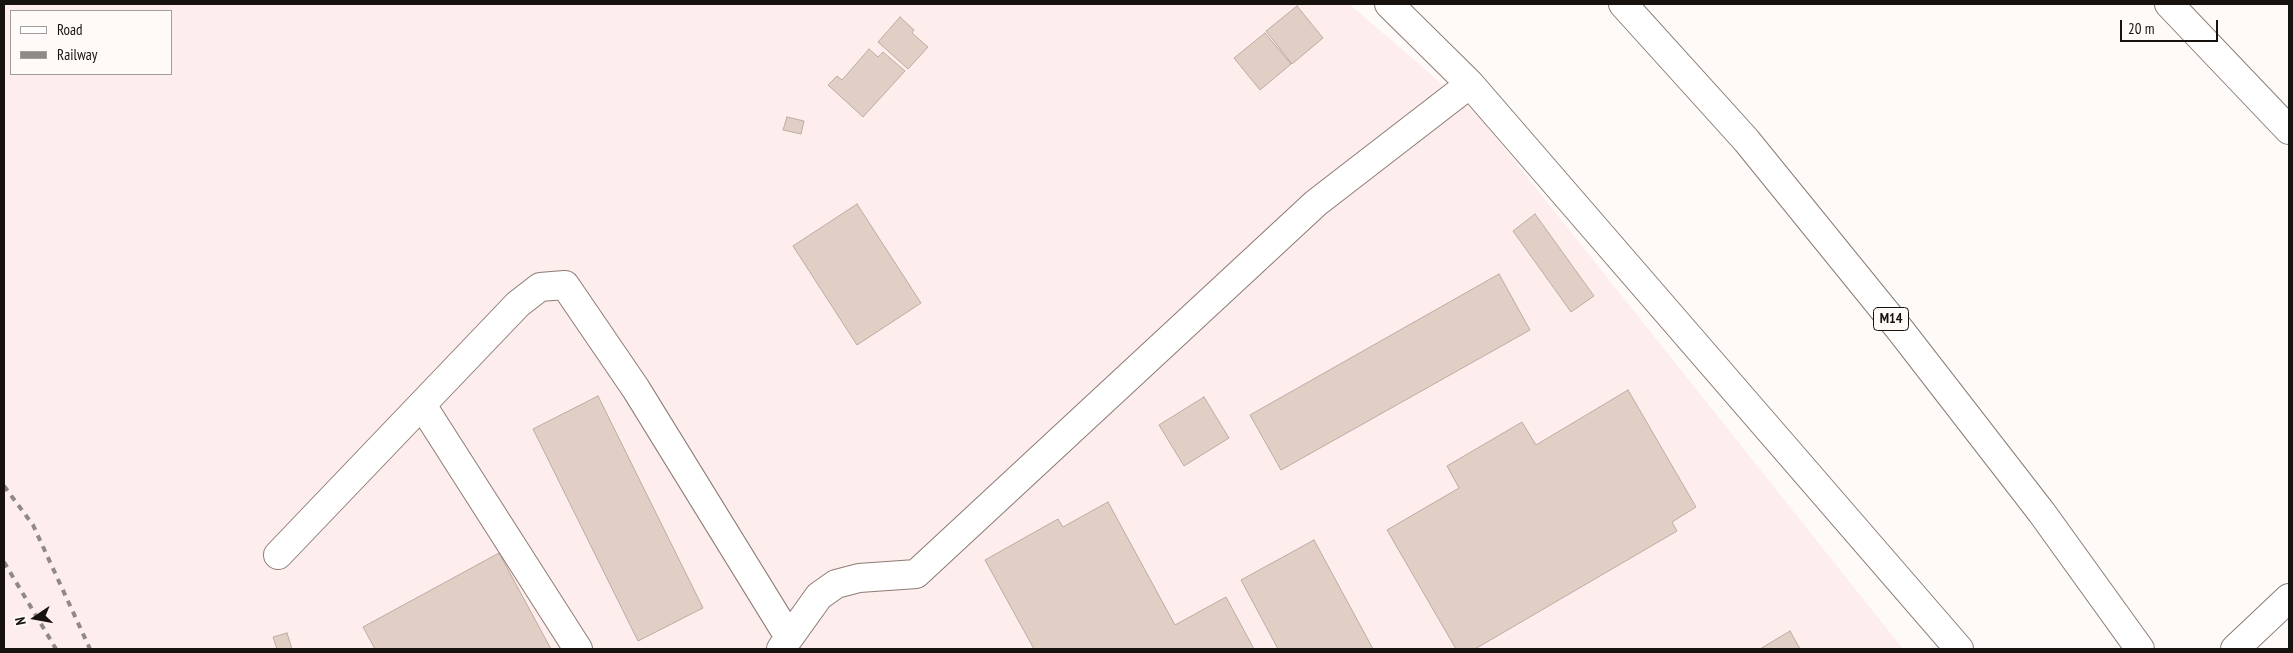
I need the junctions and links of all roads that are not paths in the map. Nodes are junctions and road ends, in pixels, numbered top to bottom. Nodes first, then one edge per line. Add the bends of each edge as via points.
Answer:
1 (1389, 4) edge
2 (1623, 4) edge
3 (2169, 4) edge
4 (1470, 84) junction
5 (2289, 130) edge
6 (422, 405) junction
7 (278, 555) dead end
8 (2289, 598) edge
9 (785, 643) edge
10 (578, 649) edge
11 (1959, 649) edge
12 (2140, 649) edge
13 (2235, 649) edge

1 - 4 main road
2 - 12 main road, M14 via 1746,140 1901,331 2042,513
3 - 5 main road
4 - 9 main road via 1316,203 916,574 859,578 836,584 819,596
4 - 11 main road
6 - 7 main road
6 - 9 main road via 518,304 540,288 565,285 636,388
6 - 10 main road
8 - 13 main road

